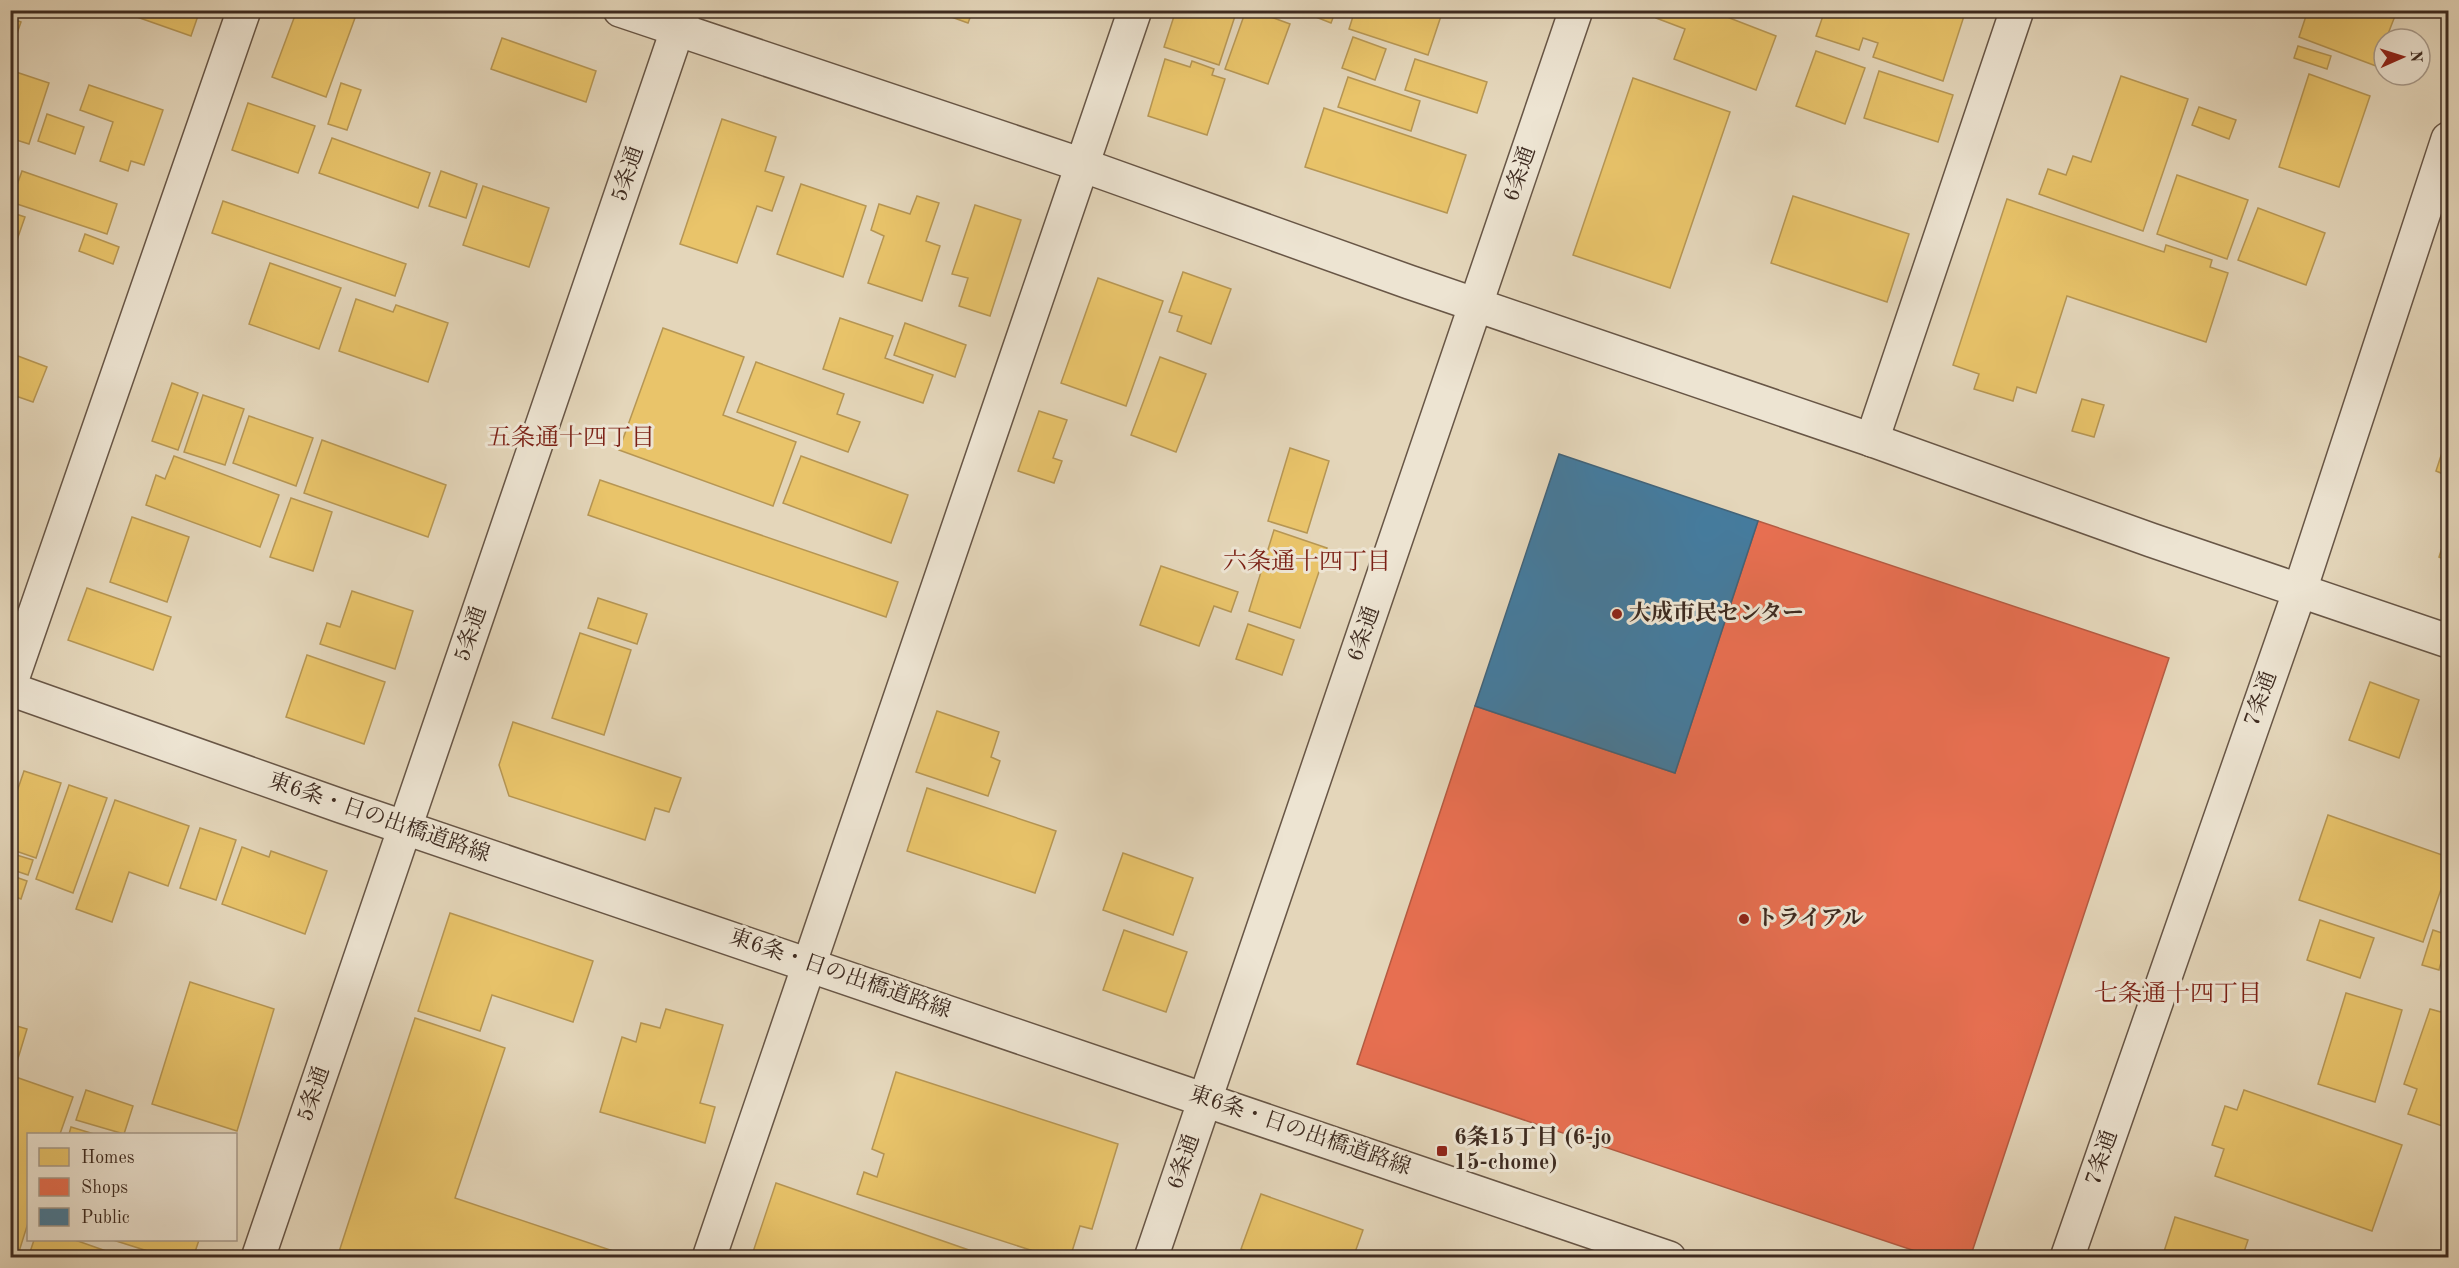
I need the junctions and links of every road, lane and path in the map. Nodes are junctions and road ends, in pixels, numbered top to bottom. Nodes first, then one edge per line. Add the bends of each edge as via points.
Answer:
1 (244, 10) edge
2 (620, 10) edge
3 (1135, 10) edge
4 (1576, 10) edge
5 (2017, 10) edge
6 (681, 20) edge
7 (2448, 139) edge
8 (1082, 165) junction
9 (1476, 303) junction
10 (1872, 440) junction
11 (2300, 590) junction
12 (2448, 641) edge
13 (10, 687) edge
14 (405, 827) junction
15 (810, 963) junction
16 (1205, 1099) junction
17 (1598, 1246) edge
18 (258, 1257) edge
19 (709, 1257) edge
20 (1151, 1257) edge
21 (1669, 1257) edge
22 (2067, 1257) edge

1 - 13 street
2 - 6 street
3 - 8 street
4 - 9 street, 6条通
5 - 10 street
6 - 8 street
6 - 14 street, 5条通
7 - 11 street, 7条通
8 - 9 street
8 - 15 street
9 - 10 street
9 - 16 street, 6条通
10 - 11 street
11 - 12 street
11 - 22 street, 7条通
13 - 14 street, 東6条・日の出橋道路線
14 - 15 street, 東6条・日の出橋道路線
14 - 18 street, 5条通
15 - 16 street, 東6条・日の出橋道路線
15 - 19 street
16 - 17 street, 東6条・日の出橋道路線
16 - 20 street, 6条通
17 - 21 street, 東6条・日の出橋道路線

